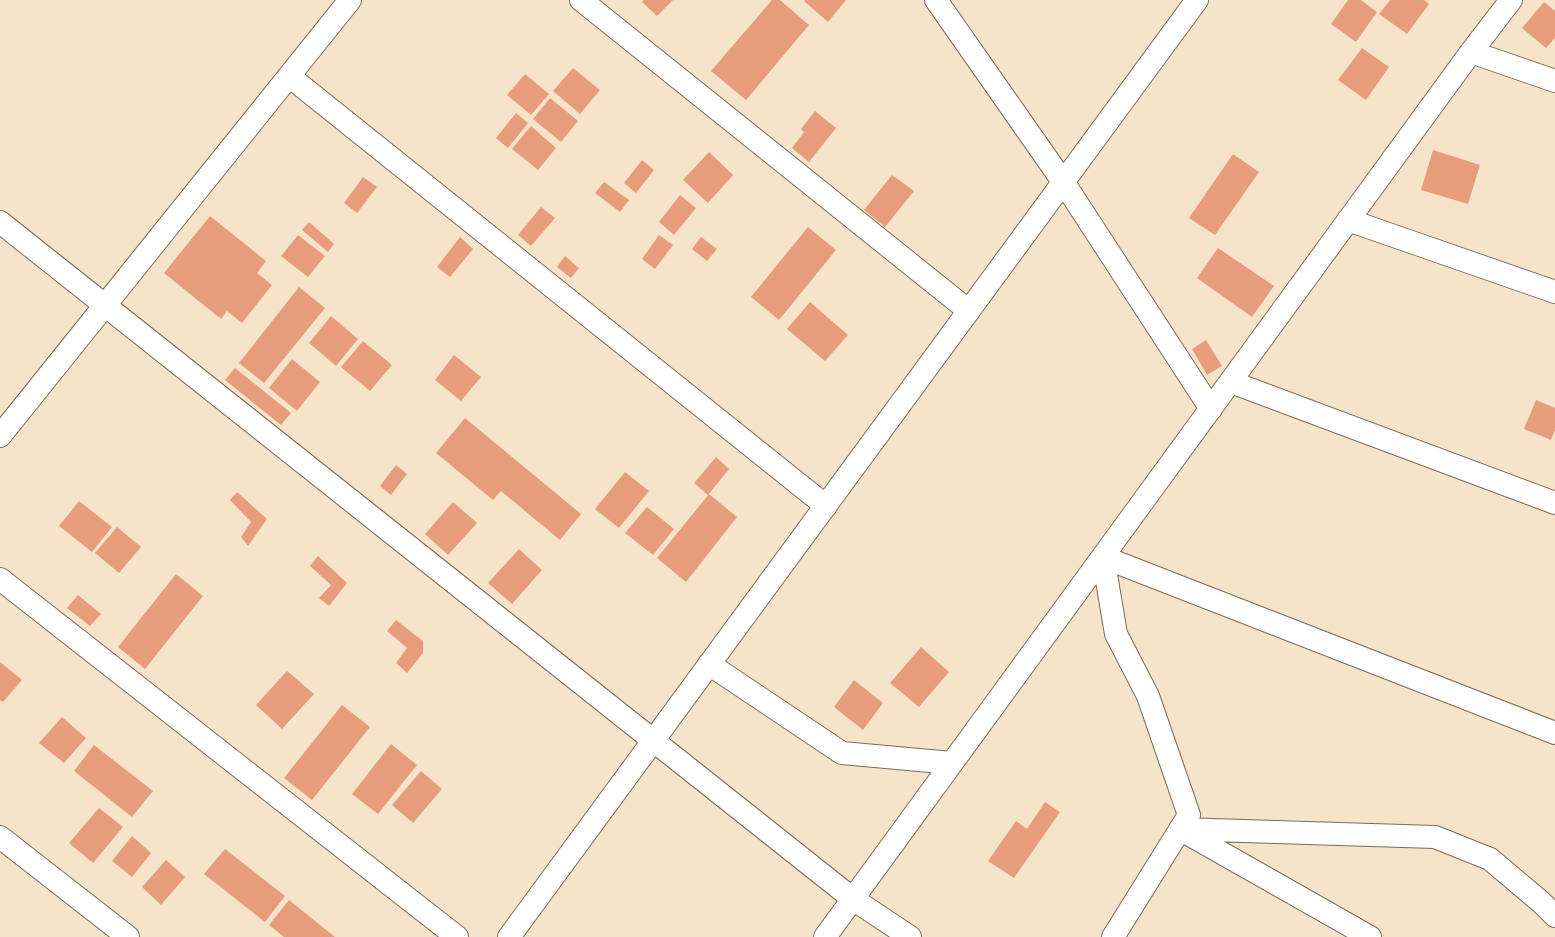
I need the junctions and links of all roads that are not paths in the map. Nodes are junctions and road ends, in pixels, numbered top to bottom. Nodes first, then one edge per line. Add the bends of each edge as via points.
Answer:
1 (350, 0) edge
2 (582, 0) edge
3 (936, 0) edge
4 (1198, 0) edge
5 (1511, 0) edge
6 (1471, 52) junction
7 (1549, 74) edge
8 (289, 76) junction
9 (1064, 183) junction
10 (1348, 220) junction
11 (0, 222) edge
12 (1555, 292) edge
13 (105, 306) junction
14 (969, 311) junction
15 (1231, 382) junction
16 (1211, 409) junction
17 (0, 436) edge
18 (1555, 503) edge
19 (826, 506) junction
20 (1103, 557) junction
21 (0, 579) edge
22 (709, 664) junction
23 (1555, 733) edge
24 (653, 740) junction
25 (952, 763) junction
26 (1180, 830) junction
27 (0, 837) edge
28 (853, 899) junction
29 (1555, 916) edge
30 (128, 937) edge
31 (457, 937) edge
32 (508, 937) edge
33 (825, 937) edge
34 (910, 937) edge
35 (1114, 937) edge
36 (1370, 937) edge

1 - 8 street
2 - 14 street
3 - 9 street
4 - 9 street
5 - 6 street
6 - 7 street
6 - 10 street
8 - 13 street
8 - 19 street
9 - 14 street
9 - 16 street
10 - 12 street
10 - 15 street
11 - 13 street
13 - 17 street
13 - 24 street
14 - 19 street
15 - 16 street
15 - 18 street
16 - 20 street
19 - 22 street
20 - 23 street
20 - 25 street
20 - 26 street via 1116,634 1148,696 1188,815
21 - 31 street
22 - 24 street
22 - 25 street via 842,753
24 - 28 street
24 - 32 street
25 - 28 street
26 - 29 street via 1436,837 1490,859
26 - 35 street
26 - 36 street
27 - 30 street
28 - 33 street
28 - 34 street

